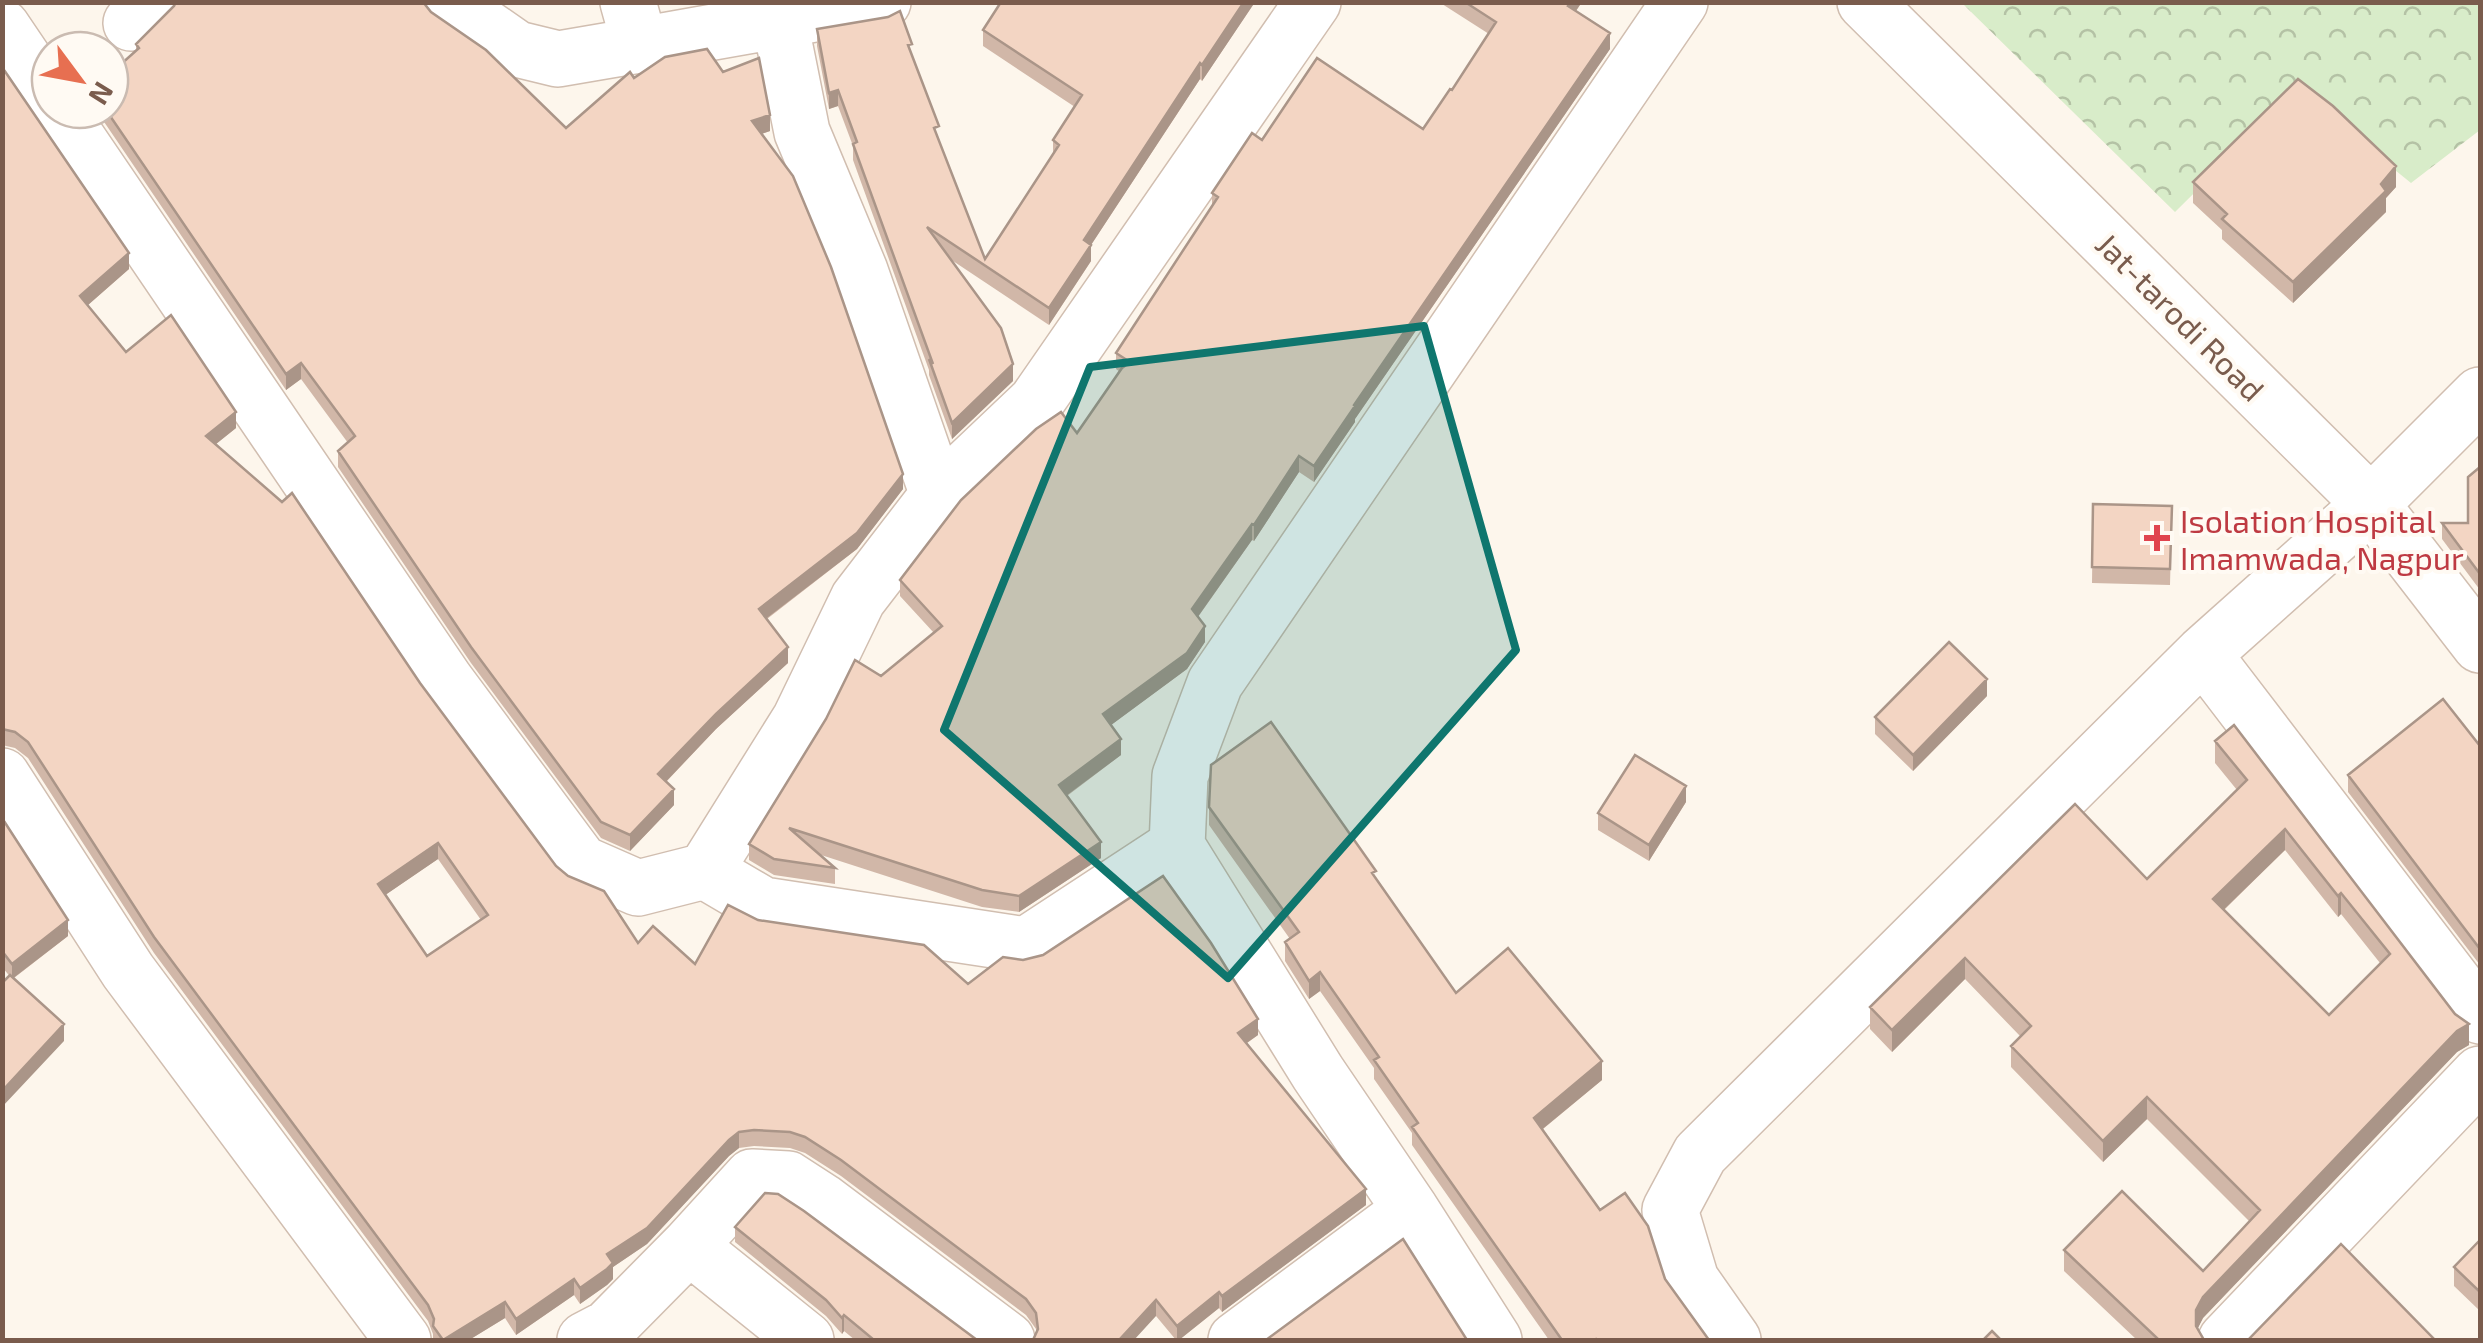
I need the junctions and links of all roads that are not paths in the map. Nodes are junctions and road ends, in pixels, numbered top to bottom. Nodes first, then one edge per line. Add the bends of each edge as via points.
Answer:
1 (449, 2) edge
2 (883, 2) edge
3 (1313, 2) edge
4 (1680, 2) edge
5 (1865, 2) edge
6 (778, 12) edge
7 (634, 24) edge
8 (2, 27) edge
9 (30, 68) edge
10 (72, 130) edge
11 (2480, 395) edge
12 (938, 495) junction
13 (2371, 504) junction
14 (2480, 645) edge
15 (2203, 654) junction
16 (2, 776) edge
17 (1177, 846) junction
18 (705, 872) junction
19 (2480, 1016) edge
20 (2480, 1074) edge
21 (1411, 1210) junction
22 (689, 1246) junction
23 (605, 1336) edge
24 (403, 1340) edge
25 (806, 1340) edge
26 (1007, 1340) edge
27 (1236, 1340) edge
28 (1494, 1340) edge
29 (1733, 1340) edge
30 (2226, 1340) edge

1 - 7 street via 516,49 558,59
2 - 6 street
3 - 12 street via 1036,402
4 - 17 street via 1215,683 1180,776
5 - 13 street, Jat-tarodi Road
6 - 7 street
6 - 12 street via 802,132 860,270
8 - 9 street
10 - 18 street via 446,681 581,864 638,888
11 - 13 street
12 - 18 street via 858,599 800,719
13 - 14 street, Jat-tarodi Road
13 - 15 street
15 - 19 street
15 - 29 street via 1700,1154 1670,1210 1691,1280
16 - 24 street via 128,971
17 - 18 street via 1026,945 763,905
17 - 21 street
20 - 30 street
21 - 27 street
21 - 28 street
22 - 23 street
22 - 25 street
22 - 26 street via 752,1177 788,1179

